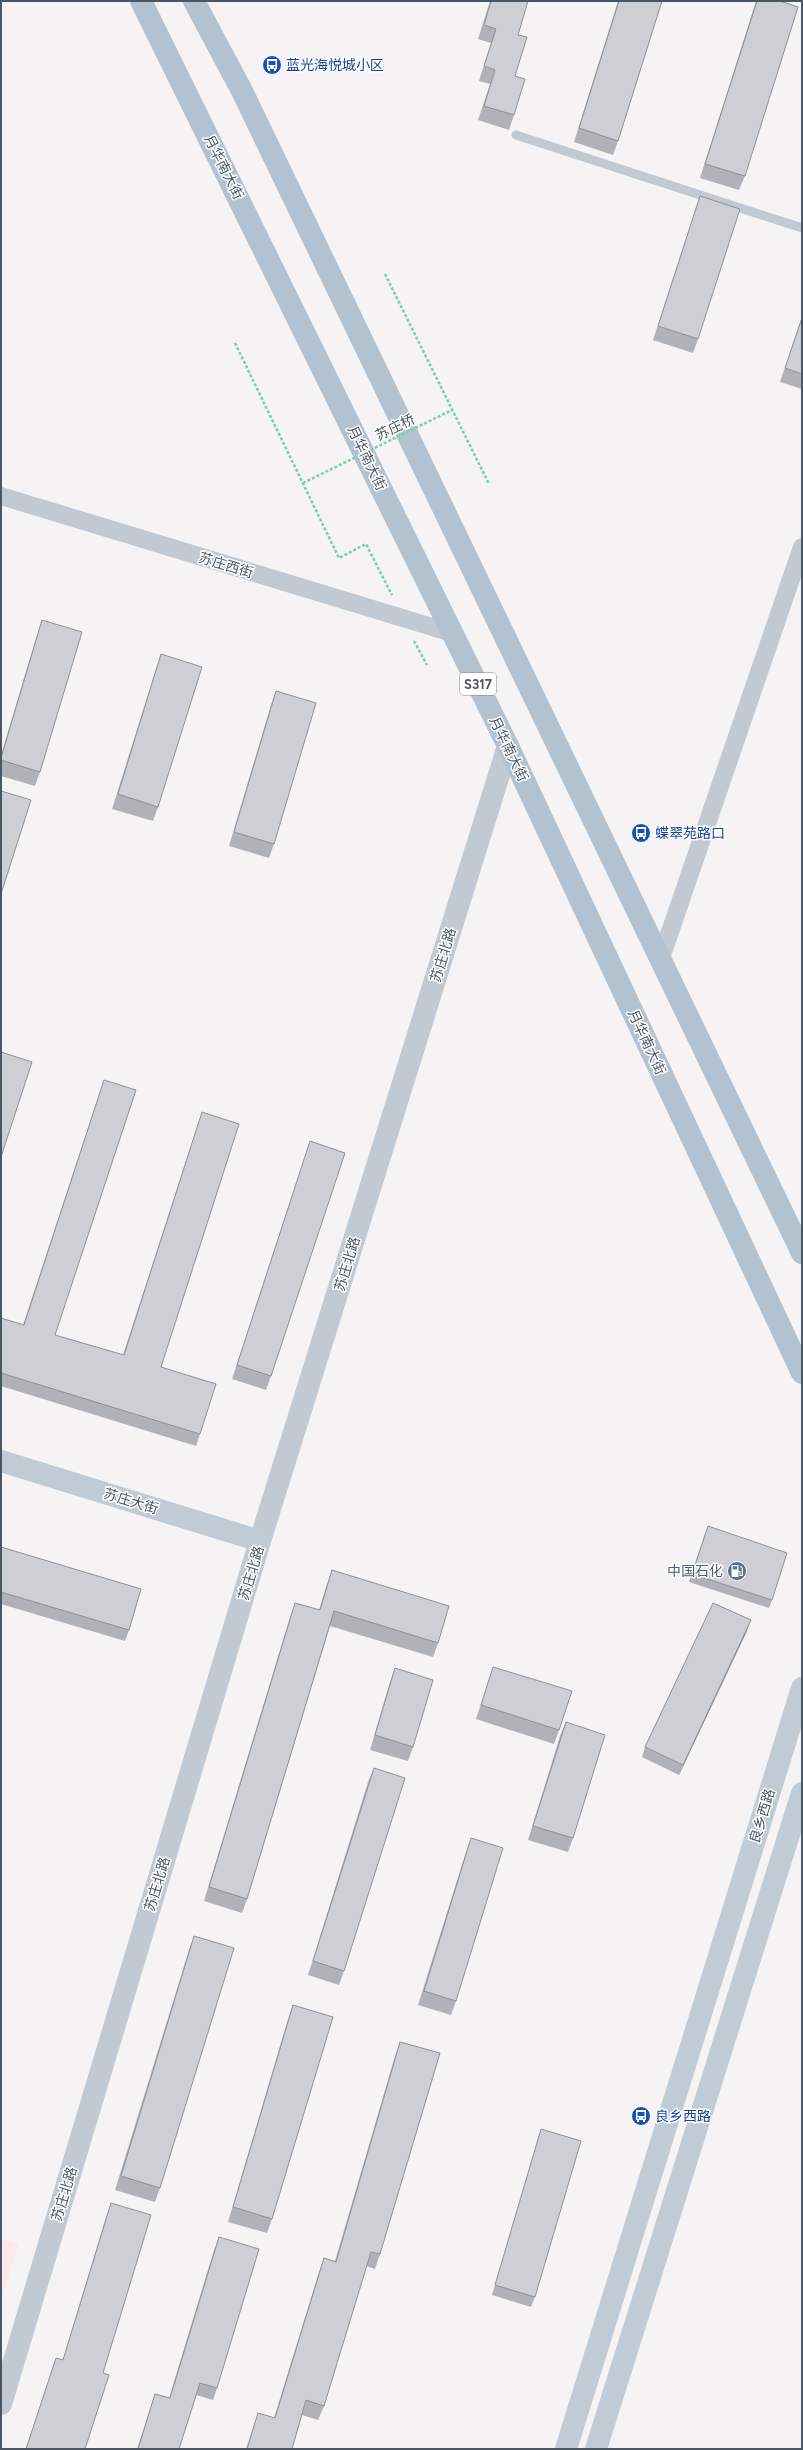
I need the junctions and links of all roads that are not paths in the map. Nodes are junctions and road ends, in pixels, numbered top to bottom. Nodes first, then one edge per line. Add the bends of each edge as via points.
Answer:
1 (141, 1) edge
2 (194, 1) edge
3 (516, 135) edge
4 (802, 228) edge
5 (1, 496) edge
6 (802, 547) edge
7 (452, 633) junction
8 (508, 746) junction
9 (661, 958) junction
10 (802, 1253) edge
11 (802, 1373) edge
12 (1, 1461) edge
13 (260, 1541) junction
14 (802, 1688) edge
15 (802, 1794) edge
16 (1, 2404) edge
17 (566, 2449) edge
18 (596, 2449) edge

1 - 7 main road, 月华南大街 / S317 via 317,354
2 - 9 main road via 242,91
3 - 4 lane
5 - 7 street, 苏庄西街
6 - 9 street
7 - 8 main road, 月华南大街 / S317
8 - 11 main road, 月华南大街 / S317
8 - 13 street, 苏庄北路
9 - 10 main road
12 - 13 main road, 苏庄大街
13 - 16 street, 苏庄北路
14 - 17 main road, 良乡西路
15 - 18 main road

